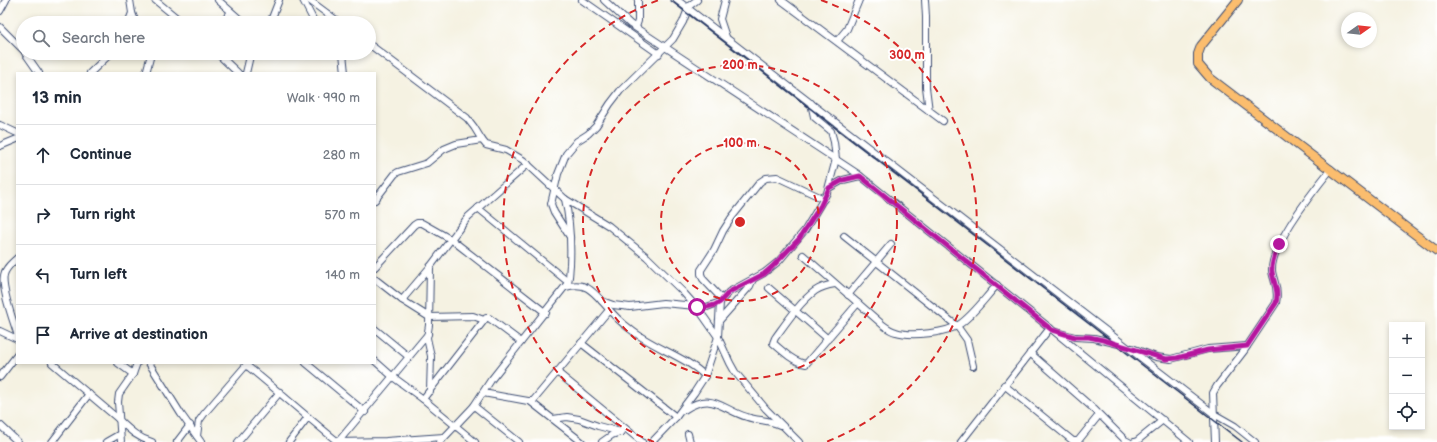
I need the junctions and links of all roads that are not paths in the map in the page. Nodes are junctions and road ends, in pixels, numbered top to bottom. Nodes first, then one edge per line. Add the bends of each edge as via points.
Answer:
1 (6, 0) edge
2 (130, 0) edge
3 (155, 0) edge
4 (218, 0) edge
5 (279, 0) edge
6 (303, 0) edge
7 (309, 0) edge
8 (582, 0) edge
9 (604, 0) edge
10 (638, 0) edge
11 (677, 0) edge
12 (697, 0) edge
13 (725, 0) edge
14 (781, 0) edge
15 (859, 0) edge
16 (925, 0) edge
17 (1238, 0) edge
18 (688, 8) junction
19 (0, 12) edge
20 (231, 12) junction
21 (132, 13) junction
22 (131, 16) edge
23 (133, 16) edge
24 (174, 16) edge
25 (228, 16) edge
26 (236, 16) edge
27 (273, 16) edge
28 (311, 16) edge
29 (331, 16) edge
30 (0, 27) edge
31 (636, 28) junction
32 (726, 37) junction
33 (836, 41) junction
34 (16, 43) edge
35 (665, 48) junction
36 (376, 49) edge
37 (658, 54) junction
38 (30, 60) edge
39 (104, 60) edge
40 (149, 60) edge
41 (224, 60) edge
42 (249, 60) edge
43 (344, 60) edge
44 (37, 72) edge
45 (91, 72) edge
46 (146, 72) edge
47 (236, 72) edge
48 (246, 72) edge
49 (345, 72) edge
50 (811, 103) junction
51 (929, 111) junction
52 (943, 121) dead end
53 (0, 125) edge
54 (16, 133) edge
55 (16, 139) edge
56 (482, 140) junction
57 (0, 146) edge
58 (836, 159) junction
59 (528, 164) junction
60 (1331, 169) junction
61 (860, 176) junction
62 (829, 188) junction
63 (554, 189) junction
64 (376, 199) edge
65 (565, 199) junction
66 (824, 199) junction
67 (478, 208) junction
68 (844, 236) dead end
69 (570, 237) junction
70 (452, 240) junction
71 (891, 244) dead end
72 (1437, 251) edge
73 (802, 255) dead end
74 (16, 259) edge
75 (876, 262) junction
76 (376, 266) edge
77 (430, 267) junction
78 (376, 280) edge
79 (753, 280) junction
80 (567, 284) junction
81 (835, 284) junction
82 (997, 285) junction
83 (769, 288) dead end
84 (0, 291) edge
85 (848, 295) junction
86 (402, 300) junction
87 (721, 300) junction
88 (7, 301) junction
89 (602, 301) junction
90 (858, 303) junction
91 (697, 307) junction
92 (609, 310) junction
93 (796, 312) junction
94 (546, 313) junction
95 (429, 317) junction
96 (15, 320) edge
97 (484, 320) junction
98 (718, 322) junction
99 (958, 326) junction
100 (1051, 329) junction
101 (376, 330) edge
102 (0, 331) edge
103 (428, 334) junction
104 (718, 336) junction
105 (16, 339) edge
106 (828, 339) junction
107 (521, 342) junction
108 (581, 343) junction
109 (1126, 346) junction
110 (1247, 346) junction
111 (1030, 353) junction
112 (16, 356) edge
113 (409, 357) junction
114 (376, 362) edge
115 (53, 364) edge
116 (119, 364) edge
117 (137, 364) edge
118 (151, 364) edge
119 (247, 364) edge
120 (307, 364) edge
121 (973, 366) dead end
122 (557, 372) junction
123 (133, 374) junction
124 (705, 376) junction
125 (393, 377) junction
126 (0, 378) edge
127 (1004, 386) junction
128 (430, 391) junction
129 (280, 392) junction
130 (483, 393) junction
131 (89, 394) junction
132 (423, 399) junction
133 (531, 402) junction
134 (474, 406) junction
135 (365, 412) junction
136 (1214, 414) junction
137 (678, 415) junction
138 (1099, 415) junction
139 (308, 417) junction
140 (553, 419) junction
141 (1163, 420) junction
142 (119, 421) junction
143 (0, 425) edge
144 (190, 425) junction
145 (455, 426) junction
146 (783, 426) junction
147 (629, 431) junction
148 (621, 432) junction
149 (120, 434) junction
150 (688, 434) dead end
151 (197, 436) junction
152 (442, 440) edge
153 (18, 442) edge
154 (52, 442) edge
155 (106, 442) edge
156 (121, 442) edge
157 (152, 442) edge
158 (177, 442) edge
159 (201, 442) edge
160 (238, 442) edge
161 (288, 442) edge
162 (338, 442) edge
163 (475, 442) edge
164 (519, 442) edge
165 (582, 442) edge
166 (602, 442) edge
167 (642, 442) edge
168 (652, 442) edge
169 (690, 442) edge
170 (799, 442) edge
171 (961, 442) edge
172 (1129, 442) edge
173 (1134, 442) edge
174 (1189, 442) edge
175 (1215, 442) edge
176 (1255, 442) edge

1 - 19 street
2 - 21 street
3 - 24 street
4 - 20 street
5 - 27 street
6 - 28 street
7 - 29 street
8 - 37 street
9 - 31 street
10 - 31 street
11 - 18 street
12 - 18 street
13 - 32 street via 720,19
14 - 33 street
15 - 33 street via 847,29
16 - 51 street via 926,87
17 - 60 main road via 1201,46 1197,57 1199,66 1210,78
18 - 32 street
18 - 35 street via 679,31
20 - 25 street
20 - 26 street
21 - 22 street
21 - 23 street
30 - 34 street
31 - 35 street
32 - 50 street
33 - 51 street
35 - 37 street
35 - 58 street
36 - 56 street via 466,118
37 - 63 street via 620,91 591,132 568,150
38 - 44 street
39 - 45 street
40 - 46 street
41 - 47 street
42 - 48 street
43 - 49 street
50 - 58 street via 814,117 831,131
50 - 109 street
51 - 52 street
53 - 54 street
55 - 57 street
56 - 59 street via 486,145 510,152
56 - 64 street via 456,144 444,149 427,163 398,172
58 - 61 street
58 - 62 street
59 - 63 street
59 - 67 street
60 - 72 main road
60 - 110 street via 1279,244 1272,270 1277,286 1276,303
61 - 62 street via 843,180
61 - 82 street
62 - 66 street
63 - 65 street
63 - 69 street via 551,206
65 - 69 street
65 - 91 street via 635,246
66 - 79 street via 799,239 779,261
66 - 87 street via 776,177 766,178 760,182 729,220 701,270 703,279
67 - 70 street via 468,217
67 - 80 street
68 - 75 street
69 - 80 street
70 - 76 street via 429,226 417,223
70 - 77 street
70 - 94 street
71 - 75 street
73 - 81 street
74 - 88 street via 6,268 4,276
75 - 85 street
75 - 99 street
77 - 86 street
77 - 95 street
78 - 86 street
79 - 87 street via 729,292
79 - 98 street
80 - 89 street via 584,286
80 - 94 street
81 - 85 street
81 - 93 street via 814,292
82 - 99 street
82 - 100 street
83 - 93 street
84 - 88 street
85 - 90 street
86 - 95 street
87 - 91 street via 711,307
87 - 98 street
88 - 96 street
89 - 91 street via 623,307 663,303
89 - 92 street
90 - 99 street via 883,325 897,332 921,334
90 - 106 street
91 - 104 street
92 - 108 street
92 - 124 street via 645,340 699,370
93 - 106 street
93 - 106 street via 773,343 783,352 806,364
94 - 107 street
95 - 97 street via 473,316
95 - 103 street
97 - 107 street via 489,318
97 - 128 street
98 - 104 street
99 - 121 street via 968,345
100 - 109 street via 1075,337 1094,338
100 - 111 street
100 - 141 street
101 - 113 street
102 - 105 street
103 - 113 street
103 - 128 street
104 - 124 street
104 - 146 street via 735,372
107 - 130 street
108 - 122 street
108 - 137 street
109 - 110 street via 1166,359 1208,350
109 - 136 street
110 - 136 street via 1216,386 1212,398
111 - 127 street
111 - 138 street
112 - 126 street
113 - 125 street
114 - 125 street
115 - 131 street
116 - 123 street
117 - 123 street
118 - 144 street
119 - 129 street
119 - 151 street via 199,421
120 - 135 street
122 - 133 street
122 - 147 street
123 - 142 street via 119,394
124 - 137 street
125 - 132 street
125 - 135 street
127 - 138 street via 1074,441 1078,440
127 - 171 street
128 - 132 street
129 - 139 street
129 - 160 street
130 - 133 street
130 - 134 street
131 - 142 street
131 - 154 street
132 - 145 street
133 - 140 street
134 - 145 street
134 - 164 street
135 - 162 street
136 - 175 street
136 - 176 street
137 - 146 street via 690,406 711,401 744,416
137 - 168 street
138 - 172 street
139 - 161 street
139 - 162 street
140 - 148 street via 579,419
140 - 165 street
141 - 173 street
141 - 174 street
142 - 149 street
142 - 157 street via 133,434
143 - 153 street
144 - 151 street
144 - 158 street
145 - 152 street
145 - 163 street
146 - 170 street
147 - 148 street
147 - 167 street
148 - 166 street
149 - 155 street
149 - 156 street
150 - 169 street
151 - 159 street
152 - 162 street

